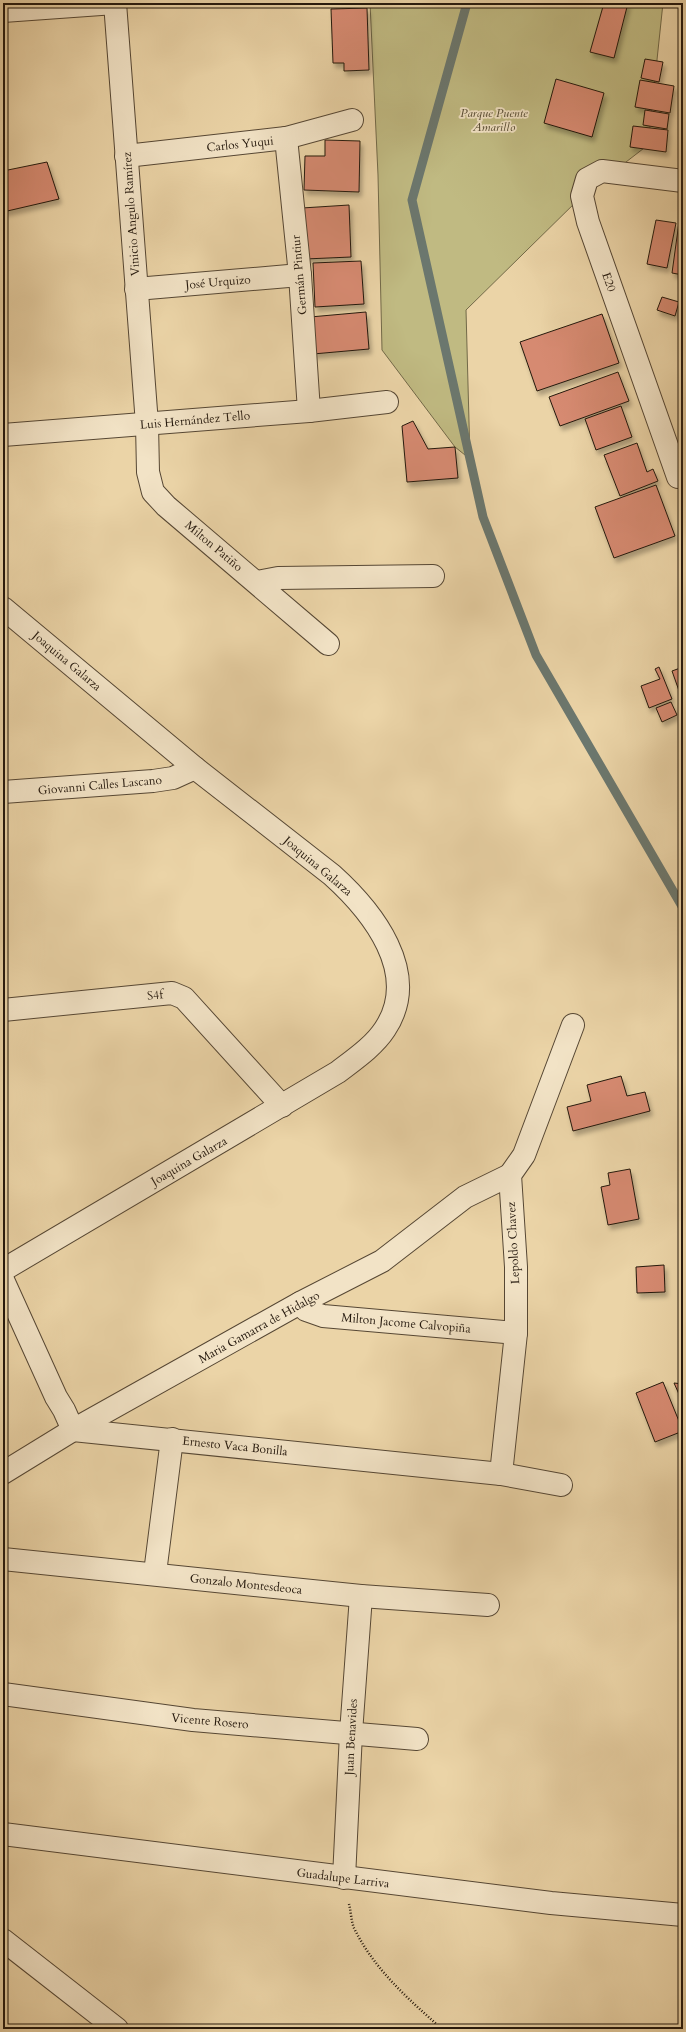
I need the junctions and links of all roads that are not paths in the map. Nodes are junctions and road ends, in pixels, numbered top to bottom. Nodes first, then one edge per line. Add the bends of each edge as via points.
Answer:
1 (115, 3) edge
2 (3, 11) edge
3 (352, 120) dead end
4 (286, 138) junction
5 (126, 156) junction
6 (683, 181) edge
7 (300, 275) junction
8 (136, 289) junction
9 (387, 402) dead end
10 (309, 411) junction
11 (147, 424) junction
12 (3, 435) edge
13 (678, 477) dead end
14 (434, 576) dead end
15 (257, 582) junction
16 (3, 608) edge
17 (328, 644) dead end
18 (195, 768) junction
19 (3, 792) edge
20 (3, 1010) edge
21 (573, 1025) dead end
22 (282, 1106) junction
23 (510, 1175) junction
24 (3, 1270) edge
25 (3, 1280) edge
26 (300, 1303) junction
27 (516, 1333) junction
28 (73, 1430) junction
29 (172, 1439) junction
30 (3, 1473) edge
31 (501, 1474) junction
32 (561, 1484) dead end
33 (3, 1559) edge
34 (155, 1574) junction
35 (361, 1596) junction
36 (488, 1605) dead end
37 (3, 1694) edge
38 (351, 1732) junction
39 (417, 1739) dead end
40 (3, 1834) edge
41 (344, 1878) junction
42 (683, 1915) edge
43 (3, 1940) edge
44 (117, 2029) edge

1 - 2 street
1 - 5 street, Vinicio Angulo Ramírez
3 - 4 street, Carlos Yuqui
4 - 5 street, Carlos Yuqui
4 - 7 street, Germán Pintiur
5 - 8 street, Vinicio Angulo Ramírez
6 - 13 street, E20 via 602,171 587,179 582,196 588,222
7 - 8 street, José Urquizo
7 - 10 street, Germán Pintiur
8 - 11 street, Vinicio Angulo Ramírez
9 - 10 street, Luis Hernández Tello
10 - 11 street, Luis Hernández Tello
11 - 12 street, Luis Hernández Tello
11 - 15 street, Milton Patiño via 148,472 153,492 166,506
14 - 15 street via 278,578
15 - 17 street, Milton Patiño
16 - 18 street, Joaquina Galarza
18 - 19 street, Giovanni Calles Lascano via 173,778 153,781
18 - 22 street, Joaquina Galarza via 332,875 363,905 383,936 396,970 396,1006 386,1029 338,1072
20 - 22 street, S4f via 176,994 184,998
21 - 23 street via 524,1155
22 - 24 street, Joaquina Galarza
23 - 26 street, Maria Gamarra de Hidalgo via 465,1197 382,1261
23 - 27 street, Lepoldo Chavez via 516,1267
25 - 28 street
26 - 27 street, Milton Jacome Calvopiña via 306,1310 323,1316
26 - 28 street, Maria Gamarra de Hidalgo
27 - 31 street, Lepoldo Chavez
28 - 29 street, Ernesto Vaca Bonilla
28 - 30 street, Maria Gamarra de Hidalgo
29 - 31 street, Ernesto Vaca Bonilla
29 - 34 street
31 - 32 street, Ernesto Vaca Bonilla
33 - 34 street, Gonzalo Montesdeoca
34 - 35 street, Gonzalo Montesdeoca
35 - 36 street, Gonzalo Montesdeoca
35 - 38 street, Juan Benavides
37 - 38 street, Vicente Rosero via 193,1720
38 - 39 street, Vicente Rosero
38 - 41 street, Juan Benavides
40 - 41 street, Guadalupe Larriva
41 - 42 street, Guadalupe Larriva via 551,1903
43 - 44 street

